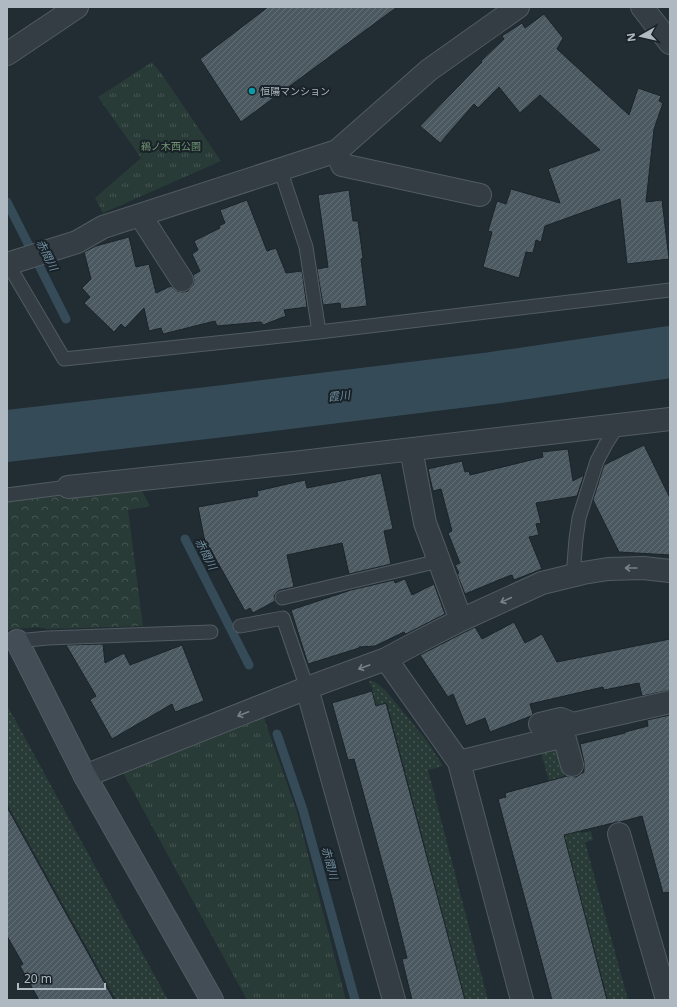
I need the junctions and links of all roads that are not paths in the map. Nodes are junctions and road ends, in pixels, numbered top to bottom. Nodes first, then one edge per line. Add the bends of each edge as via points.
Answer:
1 (77, 7) edge
2 (518, 7) edge
3 (642, 7) edge
4 (670, 43) edge
5 (7, 54) edge
6 (337, 151) junction
7 (280, 169) junction
8 (480, 195) dead end
9 (140, 216) junction
10 (7, 263) edge
11 (182, 280) dead end
12 (670, 290) edge
13 (319, 332) junction
14 (670, 419) edge
15 (618, 424) junction
16 (411, 449) junction
17 (68, 487) joint
18 (7, 494) edge
19 (439, 561) junction
20 (670, 571) edge
21 (573, 576) junction
22 (282, 598) dead end
23 (461, 620) junction
24 (240, 626) dead end
25 (211, 632) dead end
26 (12, 642) edge
27 (386, 659) junction
28 (308, 688) junction
29 (670, 702) edge
30 (540, 724) dead end
31 (459, 762) junction
32 (572, 765) dead end
33 (85, 776) junction
34 (619, 834) dead end
35 (212, 1000) edge
36 (394, 1000) edge
37 (522, 1000) edge
38 (667, 1000) edge

1 - 5 street
2 - 6 street via 428,70
3 - 4 street
6 - 7 street
6 - 8 street via 342,165
7 - 9 street
7 - 13 lane via 306,247
9 - 10 street via 103,228 77,242
9 - 11 street
10 - 13 lane via 64,359
12 - 13 lane
14 - 15 street
15 - 16 street
15 - 21 lane via 597,461 579,518
16 - 17 street
16 - 19 street via 425,523
17 - 18 lane
19 - 22 lane
19 - 23 street
20 -> 21 street via 608,568
21 -> 23 street via 542,583
23 - 27 street
24 - 28 lane via 284,618
25 - 26 lane via 48,638
26 - 33 street
27 -> 28 street
27 - 31 street
28 -> 33 street
28 - 36 street
29 - 30 street via 573,724 561,719
31 - 32 street via 564,736
31 - 37 street
33 - 35 street
34 - 38 street

